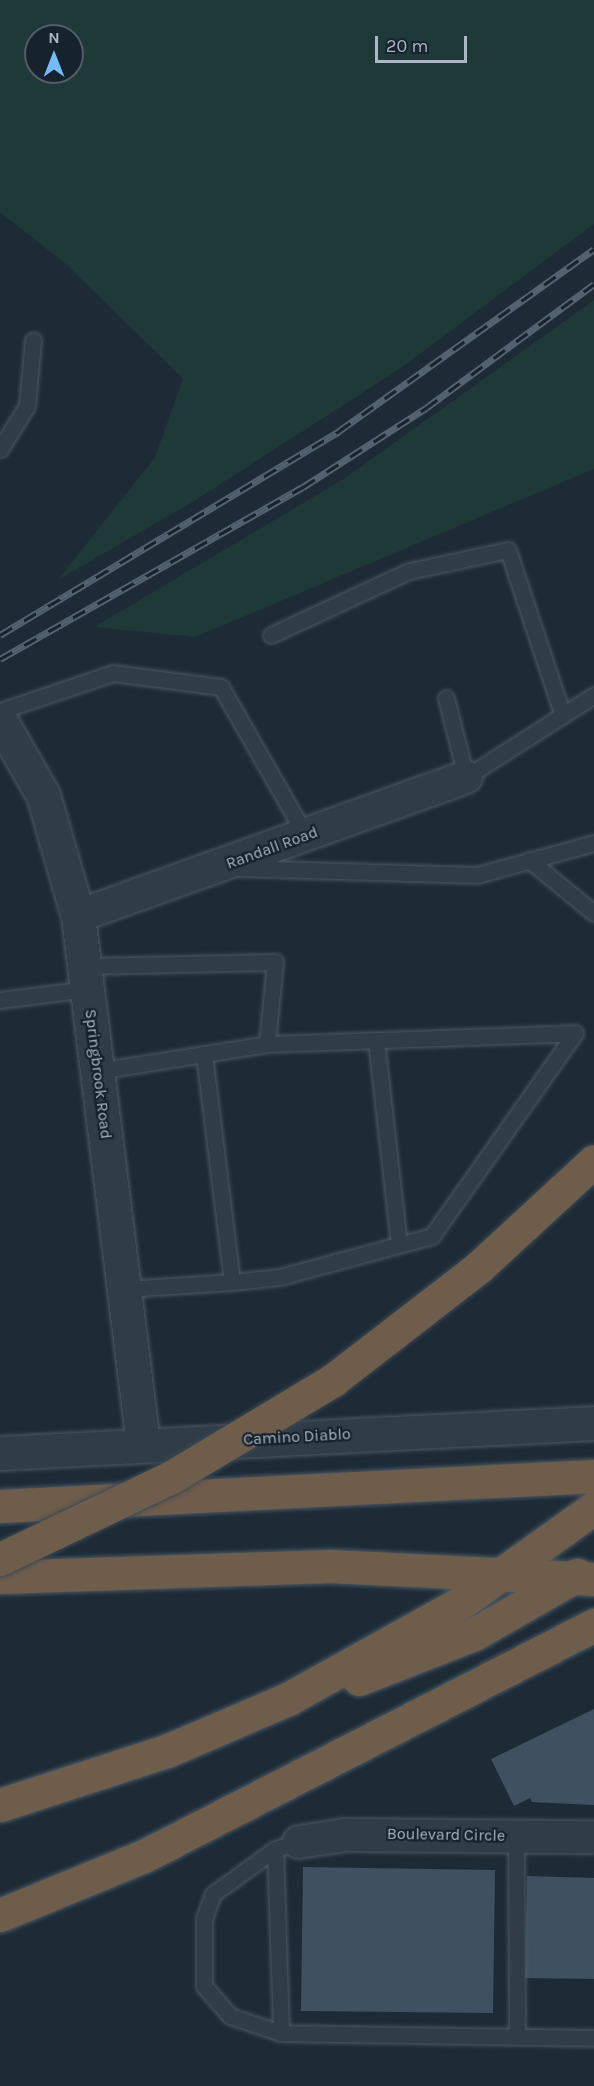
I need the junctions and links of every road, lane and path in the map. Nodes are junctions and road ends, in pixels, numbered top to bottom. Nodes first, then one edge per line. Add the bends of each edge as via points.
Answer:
1 (33, 340) dead end
2 (0, 449) edge
3 (271, 635) dead end
4 (594, 694) edge
5 (446, 698) dead end
6 (0, 711) edge
7 (562, 712) junction
8 (0, 720) edge
9 (466, 777) junction
10 (306, 836) junction
11 (594, 843) edge
12 (528, 860) junction
13 (220, 867) junction
14 (594, 913) edge
15 (78, 916) junction
16 (86, 978) junction
17 (0, 1000) edge
18 (376, 1040) junction
19 (267, 1044) junction
20 (204, 1054) junction
21 (97, 1071) junction
22 (594, 1161) edge
23 (399, 1244) junction
24 (232, 1282) junction
25 (125, 1289) junction
26 (594, 1423) edge
27 (143, 1444) junction
28 (0, 1453) edge
29 (594, 1476) edge
30 (0, 1506) edge
31 (594, 1508) edge
32 (0, 1558) edge
33 (594, 1565) edge
34 (0, 1576) edge
35 (594, 1579) edge
36 (594, 1625) edge
37 (227, 1726) junction
38 (0, 1805) edge
39 (516, 1836) junction
40 (594, 1837) edge
41 (287, 1845) junction
42 (0, 1915) edge
43 (280, 2033) junction
44 (516, 2036) junction
45 (594, 2038) edge

1 - 2 lane via 27,406
3 - 7 lane via 409,571 508,550
4 - 7 lane
5 - 9 lane
6 - 10 lane via 113,673 221,687
7 - 9 lane
8 - 15 street, Springbrook Road via 43,795
9 - 10 street, Randall Road
10 - 13 street, Randall Road
11 - 12 lane
12 - 13 lane via 477,875
12 - 14 lane
13 - 15 street, Randall Road
15 - 16 street, Springbrook Road
16 - 17 lane
16 - 19 lane via 275,962
16 - 21 street, Springbrook Road
18 - 19 lane
18 - 23 lane
18 - 23 lane via 574,1033 432,1236
19 - 20 lane
20 - 21 lane
20 - 24 lane
21 - 25 street, Springbrook Road
22 - 32 highway, bridge via 479,1267 333,1380 215,1453
23 - 24 lane via 279,1277
24 - 25 lane
25 - 27 street, Springbrook Road
26 - 27 street, Camino Diablo
27 - 28 street, Camino Diablo
29 - 30 highway
31 - 37 highway via 414,1631
33 - 37 highway via 442,1649
34 - 35 highway via 330,1566
36 - 42 highway via 144,1856
37 - 38 highway via 106,1773
39 - 40 street, Boulevard Circle
39 - 41 street, Boulevard Circle via 345,1834
39 - 44 lane
41 - 43 lane
41 - 43 lane via 213,1894 204,1919 204,1986 230,2016
43 - 44 lane
44 - 45 lane

